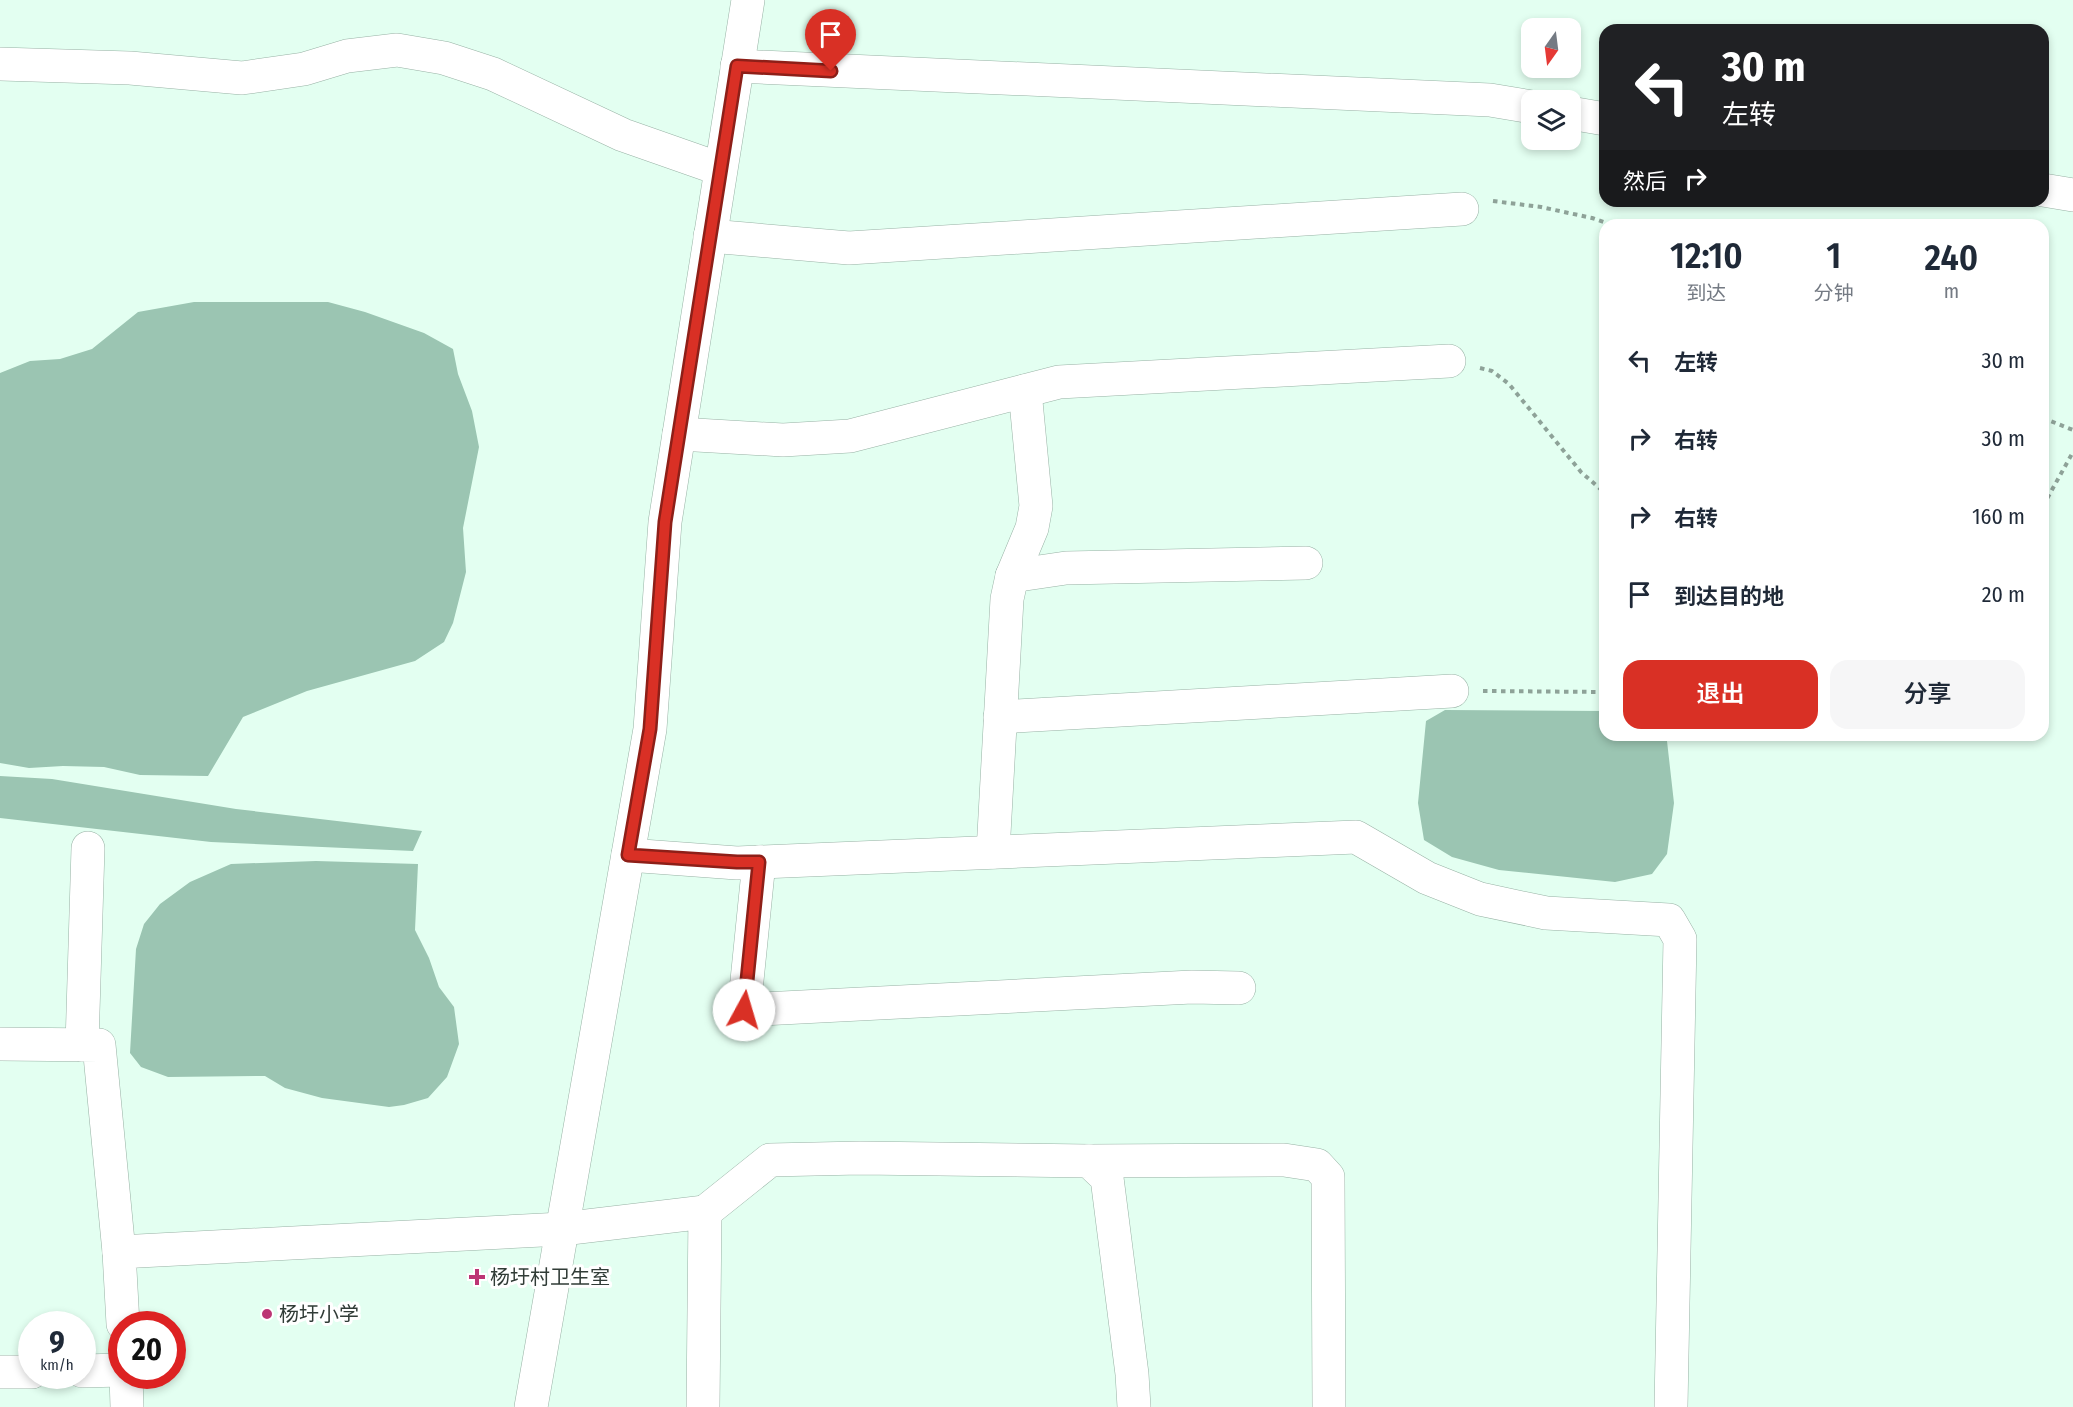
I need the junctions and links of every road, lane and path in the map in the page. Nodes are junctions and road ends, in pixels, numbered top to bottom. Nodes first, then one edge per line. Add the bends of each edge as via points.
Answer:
1 (747, 0) edge
2 (0, 64) edge
3 (737, 66) junction
4 (1521, 105) edge
5 (1581, 115) edge
6 (1599, 118) edge
7 (720, 169) junction
8 (2049, 191) edge
9 (2073, 195) edge
10 (1462, 209) joint
11 (1599, 220) edge
12 (710, 236) junction
13 (1449, 361) joint
14 (1025, 391) junction
15 (2049, 420) edge
16 (2073, 430) edge
17 (679, 434) junction
18 (2073, 453) edge
19 (1599, 488) edge
20 (2049, 495) edge
21 (1306, 563) dead end
22 (1012, 576) junction
23 (1452, 691) joint
24 (1599, 692) edge
25 (1000, 717) junction
26 (88, 848) dead end
27 (993, 852) junction
28 (628, 855) junction
29 (759, 862) junction
30 (1239, 988) dead end
31 (0, 1044) edge
32 (82, 1046) junction
33 (1089, 1161) junction
34 (705, 1212) junction
35 (562, 1229) junction
36 (119, 1252) junction
37 (122, 1311) edge
38 (0, 1372) edge
39 (18, 1372) edge
40 (127, 1389) edge
41 (128, 1407) edge
42 (531, 1407) edge
43 (703, 1407) edge
44 (1134, 1407) edge
45 (1329, 1407) edge
46 (1671, 1407) edge

1 - 3 street
2 - 7 street via 130,68 242,78 397,50 444,58 493,74 623,135
3 - 4 street via 1478,99
3 - 7 street
5 - 6 street
7 - 12 street
8 - 9 street
10 - 11 path via 1496,200
10 - 12 street via 849,248
12 - 17 street
13 - 14 street via 1059,382
13 - 19 path via 1492,371 1509,384 1581,472
14 - 17 street via 850,436 783,440
14 - 22 street via 1036,506 1032,528
15 - 16 path
17 - 28 street via 665,522 650,729
18 - 20 path
21 - 22 street via 1066,568
22 - 25 street via 1007,599
23 - 24 path
23 - 25 street
25 - 27 street
26 - 32 street
27 - 29 street
27 - 46 street via 1356,837 1427,878 1480,899 1546,913 1669,920 1680,939
28 - 29 street
28 - 35 street
29 - 30 street via 744,1010 1192,987
31 - 32 street
32 - 36 street via 99,1045
33 - 34 street via 770,1160
33 - 44 street via 1107,1178
33 - 45 street via 1284,1160 1317,1165 1328,1177
34 - 35 street
34 - 43 street
35 - 36 street
35 - 42 street
36 - 37 street
38 - 39 street
40 - 41 street

